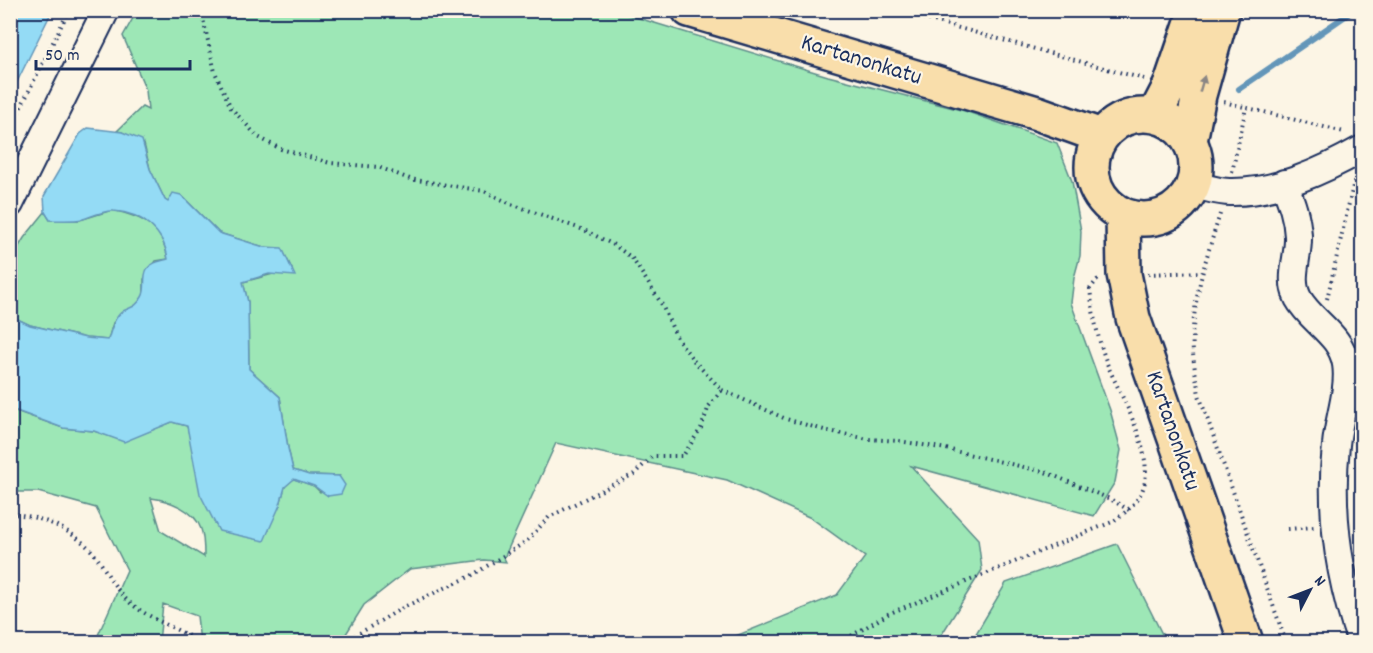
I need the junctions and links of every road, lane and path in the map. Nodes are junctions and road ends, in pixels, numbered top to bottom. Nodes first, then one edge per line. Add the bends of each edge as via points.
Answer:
1 (69, 10) edge
2 (106, 10) edge
3 (201, 10) edge
4 (689, 10) edge
5 (894, 10) edge
6 (1196, 10) edge
7 (1223, 10) edge
8 (1185, 91) junction
9 (1246, 108) junction
10 (1155, 115) junction
11 (10, 129) edge
12 (1101, 136) junction
13 (1190, 141) junction
14 (1358, 144) edge
15 (1284, 183) junction
16 (1193, 185) junction
17 (1227, 192) junction
18 (10, 204) edge
19 (1123, 215) junction
20 (1090, 289) dead end
21 (1321, 323) junction
22 (722, 390) junction
23 (1129, 510) junction
24 (10, 514) edge
25 (198, 642) edge
26 (344, 642) edge
27 (841, 642) edge
28 (1246, 642) edge
29 (1286, 642) edge
30 (1361, 642) edge

1 - 11 path
2 - 18 street
3 - 22 path via 215,72 231,108 258,137 281,149 330,163 378,167 410,179 484,191 614,245 632,258 661,303 677,338
4 - 12 main road, Kartanonkatu via 1037,113
5 - 8 path
6 - 8 main road
8 -> 7 main road
8 - 9 path
8 - 10 main road
8 - 13 main road
9 - 14 path
9 - 17 path
10 - 12 main road via 1125,118
10 - 13 main road via 1175,125
12 - 19 main road via 1093,153 1096,190
13 - 16 main road via 1197,170
14 - 15 street via 1336,164
14 - 21 path
15 - 17 street via 1255,191
15 - 21 street via 1296,211 1298,229 1293,282 1299,299
16 - 17 street
16 - 19 main road via 1182,203 1165,215 1144,219
17 - 29 path via 1202,272 1193,352 1199,395
19 - 28 main road, Kartanonkatu via 1124,274 1133,318
20 - 23 path via 1107,364 1144,452 1142,491
21 - 30 street via 1337,342 1346,363 1344,406 1336,442 1335,532 1349,608
22 - 23 path via 786,419 824,430 946,449 1046,471
22 - 26 path via 708,406 701,428 684,456 653,456 634,474 549,517 527,541 471,576 406,606
23 - 27 path via 1112,522 888,614
24 - 25 path via 37,519 69,532 96,556 127,600

